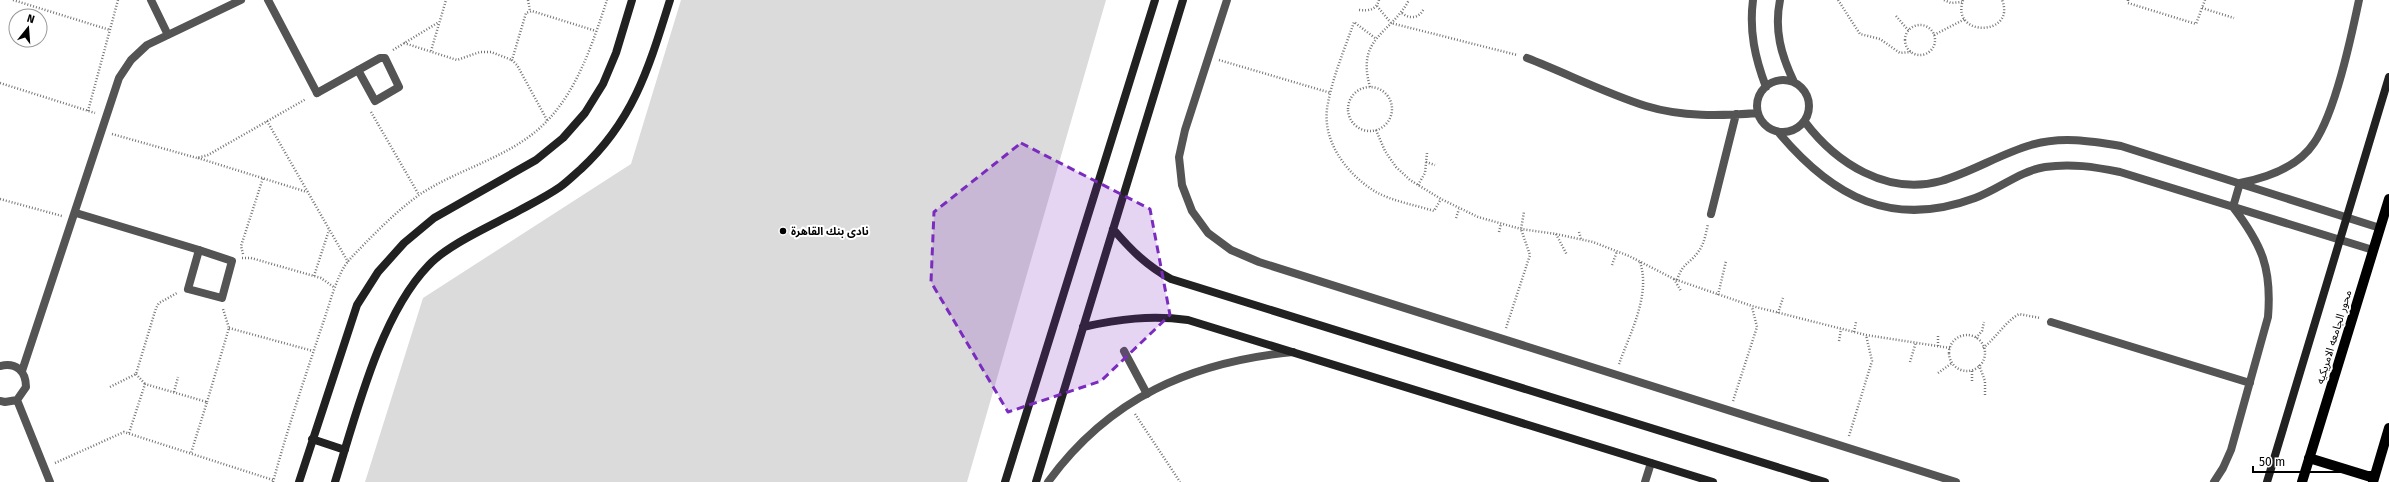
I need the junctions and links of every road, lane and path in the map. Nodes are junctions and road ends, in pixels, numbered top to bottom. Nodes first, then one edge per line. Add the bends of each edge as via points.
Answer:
1 (13, 0) edge
2 (118, 0) edge
3 (151, 0) edge
4 (241, 0) edge
5 (268, 0) edge
6 (446, 0) edge
7 (528, 0) edge
8 (632, 0) edge
9 (670, 0) edge
10 (1155, 0) edge
11 (1183, 0) edge
12 (1227, 0) edge
13 (1379, 0) edge
14 (1409, 0) edge
15 (1753, 0) edge
16 (1780, 0) edge
17 (1838, 0) edge
18 (1944, 0) edge
19 (2002, 0) edge
20 (2128, 0) edge
21 (2205, 0) edge
22 (2359, 0) edge
23 (1963, 1) edge
24 (1377, 6) junction
25 (1424, 8) dead end
26 (2202, 8) junction
27 (1359, 10) dead end
28 (530, 11) junction
29 (1402, 13) junction
30 (1896, 16) dead end
31 (2234, 18) dead end
32 (1964, 19) junction
33 (439, 22) junction
34 (1391, 23) junction
35 (110, 30) junction
36 (596, 31) dead end
37 (1909, 31) junction
38 (168, 35) junction
39 (1934, 35) junction
40 (1375, 38) junction
41 (404, 43) junction
42 (431, 52) junction
43 (1911, 52) junction
44 (1209, 57) junction
45 (380, 58) junction
46 (1527, 58) joint
47 (512, 60) junction
48 (358, 70) junction
49 (2389, 77) edge
50 (1794, 82) junction
51 (0, 83) edge
52 (1370, 87) junction
53 (1766, 87) junction
54 (317, 93) junction
55 (1331, 93) junction
56 (369, 108) dead end
57 (88, 111) junction
58 (1758, 113) junction
59 (1736, 114) junction
60 (106, 117) junction
61 (548, 120) dead end
62 (267, 121) junction
63 (1805, 122) junction
64 (1376, 130) junction
65 (102, 131) junction
66 (1779, 133) junction
67 (1427, 153) dead end
68 (197, 158) junction
69 (1426, 162) junction
70 (1435, 165) dead end
71 (263, 178) junction
72 (2240, 183) junction
73 (1418, 185) junction
74 (307, 192) junction
75 (419, 195) dead end
76 (0, 199) edge
77 (1441, 199) junction
78 (2389, 199) edge
79 (2232, 207) junction
80 (1459, 209) junction
81 (1524, 212) dead end
82 (1711, 214) joint
83 (75, 216) junction
84 (1456, 218) dead end
85 (2348, 218) junction
86 (1501, 224) junction
87 (2380, 228) junction
88 (329, 229) junction
89 (1113, 229) junction
90 (1521, 229) junction
91 (1499, 232) dead end
92 (1579, 232) dead end
93 (1556, 234) junction
94 (1580, 239) junction
95 (2341, 240) junction
96 (199, 250) junction
97 (2373, 250) junction
98 (1617, 251) junction
99 (1567, 255) dead end
100 (245, 258) junction
101 (1726, 261) dead end
102 (348, 262) dead end
103 (1640, 262) junction
104 (233, 263) junction
105 (1612, 265) dead end
106 (314, 276) junction
107 (1676, 279) junction
108 (188, 287) junction
109 (335, 288) dead end
110 (1681, 291) dead end
111 (1718, 295) junction
112 (1783, 298) dead end
113 (219, 299) junction
114 (1752, 306) junction
115 (1778, 313) junction
116 (1856, 322) dead end
117 (1984, 322) dead end
118 (2051, 322) joint
119 (1083, 327) junction
120 (230, 328) junction
121 (1841, 329) junction
122 (1854, 332) junction
123 (1938, 334) dead end
124 (1866, 335) junction
125 (1976, 338) junction
126 (1503, 339) junction
127 (1839, 341) dead end
128 (1916, 342) junction
129 (1938, 346) junction
130 (1950, 348) junction
131 (1983, 348) junction
132 (1124, 350) dead end
133 (312, 351) dead end
134 (1296, 352) junction
135 (1910, 362) dead end
136 (1952, 363) junction
137 (1980, 365) junction
138 (0, 366) edge
139 (1972, 370) junction
140 (22, 371) junction
141 (1938, 373) dead end
142 (136, 374) junction
143 (1615, 375) junction
144 (178, 377) dead end
145 (1972, 381) dead end
146 (2250, 383) junction
147 (145, 384) junction
148 (110, 388) dead end
149 (174, 392) junction
150 (1147, 394) junction
151 (1986, 397) dead end
152 (17, 400) junction
153 (0, 401) edge
154 (207, 402) junction
155 (1129, 404) junction
156 (1730, 411) junction
157 (2389, 428) edge
158 (129, 433) junction
159 (312, 439) junction
160 (1845, 448) junction
161 (345, 450) junction
162 (191, 453) junction
163 (2309, 458) junction
164 (1651, 463) junction
165 (45, 467) junction
166 (274, 480) dead end
167 (2373, 480) edge
168 (50, 482) edge
169 (299, 482) edge
170 (336, 482) edge
171 (1005, 482) edge
172 (1036, 482) edge
173 (1048, 482) edge
174 (1180, 482) edge
175 (1645, 482) edge
176 (1713, 482) edge
177 (1825, 482) edge
178 (1956, 482) edge
179 (2214, 482) edge
180 (2268, 482) edge
181 (2302, 482) edge

1 - 35 path
2 - 35 path
3 - 38 street
4 - 38 street
5 - 54 street
6 - 33 path
7 - 28 path
8 - 159 street via 616,53 603,84 585,113 563,138 536,160 434,218 404,243 378,272 357,305
9 - 161 street via 651,62 636,98 615,132 589,161 561,187 453,247 435,260 406,292 389,323
10 - 171 street
11 - 89 street
12 - 44 street
13 - 24 path
14 - 29 path
15 - 53 street via 1752,34 1756,61
16 - 50 street via 1778,37 1783,60
17 - 43 path via 1860,34 1880,39 1900,53
18 - 23 path via 1951,3
19 - 32 path via 2004,10 1994,26 1981,29
20 - 26 path via 2128,3 2196,24
21 - 26 path
22 - 72 street via 2332,102 2314,144 2281,170 2261,179
23 - 32 path
24 - 27 path via 1372,10
24 - 34 path
25 - 29 path via 1421,14 1415,17 1408,17
26 - 31 path
28 - 36 path
28 - 47 path via 526,13
29 - 34 path
30 - 37 path
32 - 39 path
33 - 41 path
33 - 42 path
34 - 40 path
34 - 46 path
35 - 57 path
37 - 39 path via 1919,25 1925,26
37 - 43 path via 1905,41
38 - 60 street via 147,45 131,60 118,78
39 - 43 path via 1935,45 1927,54
40 - 52 path via 1366,68
40 - 55 path via 1354,22
41 - 42 path
41 - 45 path
42 - 47 path via 459,60 480,52 491,52
44 - 55 path
44 - 126 street via 1185,130 1179,157 1182,185 1192,211 1208,233 1231,250 1259,262
45 - 48 street
45 - 48 street via 385,58 400,86 376,101 372,100
46 - 59 street via 1646,106 1683,113
47 - 61 path
48 - 54 street
49 - 85 street
50 - 53 street via 1784,80
50 - 63 street via 1808,95 1810,104
51 - 57 path
52 - 64 path via 1383,91 1392,103 1388,123
52 - 64 path via 1362,89 1351,98 1349,112 1351,120 1362,130
53 - 58 street via 1760,94
54 - 62 path
55 - 77 path via 1326,123 1331,142 1342,162 1358,180 1377,192 1434,211
56 - 75 path
57 - 60 path
58 - 59 street
58 - 66 street via 1766,126
59 - 82 street
60 - 65 street
62 - 68 path via 208,155
62 - 74 path
63 - 66 street via 1789,133
63 - 72 street via 1821,142 1840,159 1863,172 1887,181 1906,184 1940,181 2032,144 2078,139 2121,146
64 - 73 path via 1385,151 1396,167
65 - 68 path
65 - 83 street
66 - 79 street via 1798,156 1815,171 1846,192 1873,205 1908,211 1943,208 1977,197 2009,180 2044,167 2082,165 2120,172
67 - 69 path
68 - 71 path
69 - 70 path
69 - 73 path via 1424,178
71 - 74 path
71 - 100 path via 242,246
72 - 79 street
72 - 85 street
73 - 77 path
74 - 88 path
76 - 83 path
77 - 80 path
78 - 87 main road, محور الجامعه الامريكيه
79 - 95 street
79 - 146 street via 2258,242 2268,279 2268,317
80 - 84 path
80 - 86 path
81 - 90 path
82 - 107 path via 1702,247 1686,262
83 - 96 street
83 - 140 street
85 - 87 street
85 - 95 street
86 - 90 path
86 - 91 path
87 - 97 main road, محور الجامعه الامريكيه
88 - 102 path
88 - 106 path
89 - 119 street
89 - 177 street via 1132,252 1150,267 1171,279
90 - 93 path
90 - 126 path via 1530,255
92 - 94 path
93 - 94 path
93 - 99 path
94 - 98 path
95 - 97 street
95 - 180 street
96 - 104 street via 230,259
96 - 108 street
97 - 163 main road, محور الجامعه الامريكيه
98 - 103 path
98 - 105 path
100 - 104 path
100 - 106 path
101 - 111 path
103 - 107 path
103 - 143 path via 1644,272 1643,294
104 - 113 street via 223,296
106 - 109 path via 326,280
107 - 110 path
107 - 111 path
108 - 113 street via 190,290
108 - 142 path via 157,305
111 - 114 path
112 - 115 path
113 - 120 path
114 - 115 path
114 - 156 path via 1757,327
115 - 121 path
116 - 122 path
117 - 125 path via 1982,331
118 - 131 path via 2019,314 2005,324 1995,338
118 - 146 street
119 - 134 street via 1137,317 1188,320
119 - 172 street
120 - 133 path
120 - 154 path
121 - 122 path
121 - 127 path
122 - 124 path
123 - 129 path
124 - 128 path
124 - 160 path via 1872,361
125 - 130 path via 1957,338
125 - 131 path
126 - 143 street
128 - 129 path
128 - 135 path
129 - 130 path
130 - 136 path
131 - 137 path via 1984,354
132 - 150 street
134 - 150 street via 1252,356 1209,366 1167,382
134 - 164 street
136 - 139 path via 1961,370
136 - 141 path
137 - 139 path
137 - 151 path
138 - 140 street via 12,365
139 - 145 path
140 - 152 street via 26,387
142 - 147 path
142 - 148 path
143 - 156 street
144 - 149 path
146 - 179 street via 2231,450
147 - 149 path
147 - 158 path
149 - 154 path
150 - 155 street
152 - 153 street
152 - 165 street
154 - 162 path
155 - 173 street via 1090,434
155 - 174 path
156 - 160 street
157 - 167 main road
158 - 162 path
158 - 165 path via 122,432
159 - 161 street
159 - 169 street
160 - 178 street
161 - 170 street
162 - 166 path
163 - 167 main road
163 - 181 main road, محور الجامعه الامريكيه
164 - 175 street
164 - 176 street
165 - 168 street

